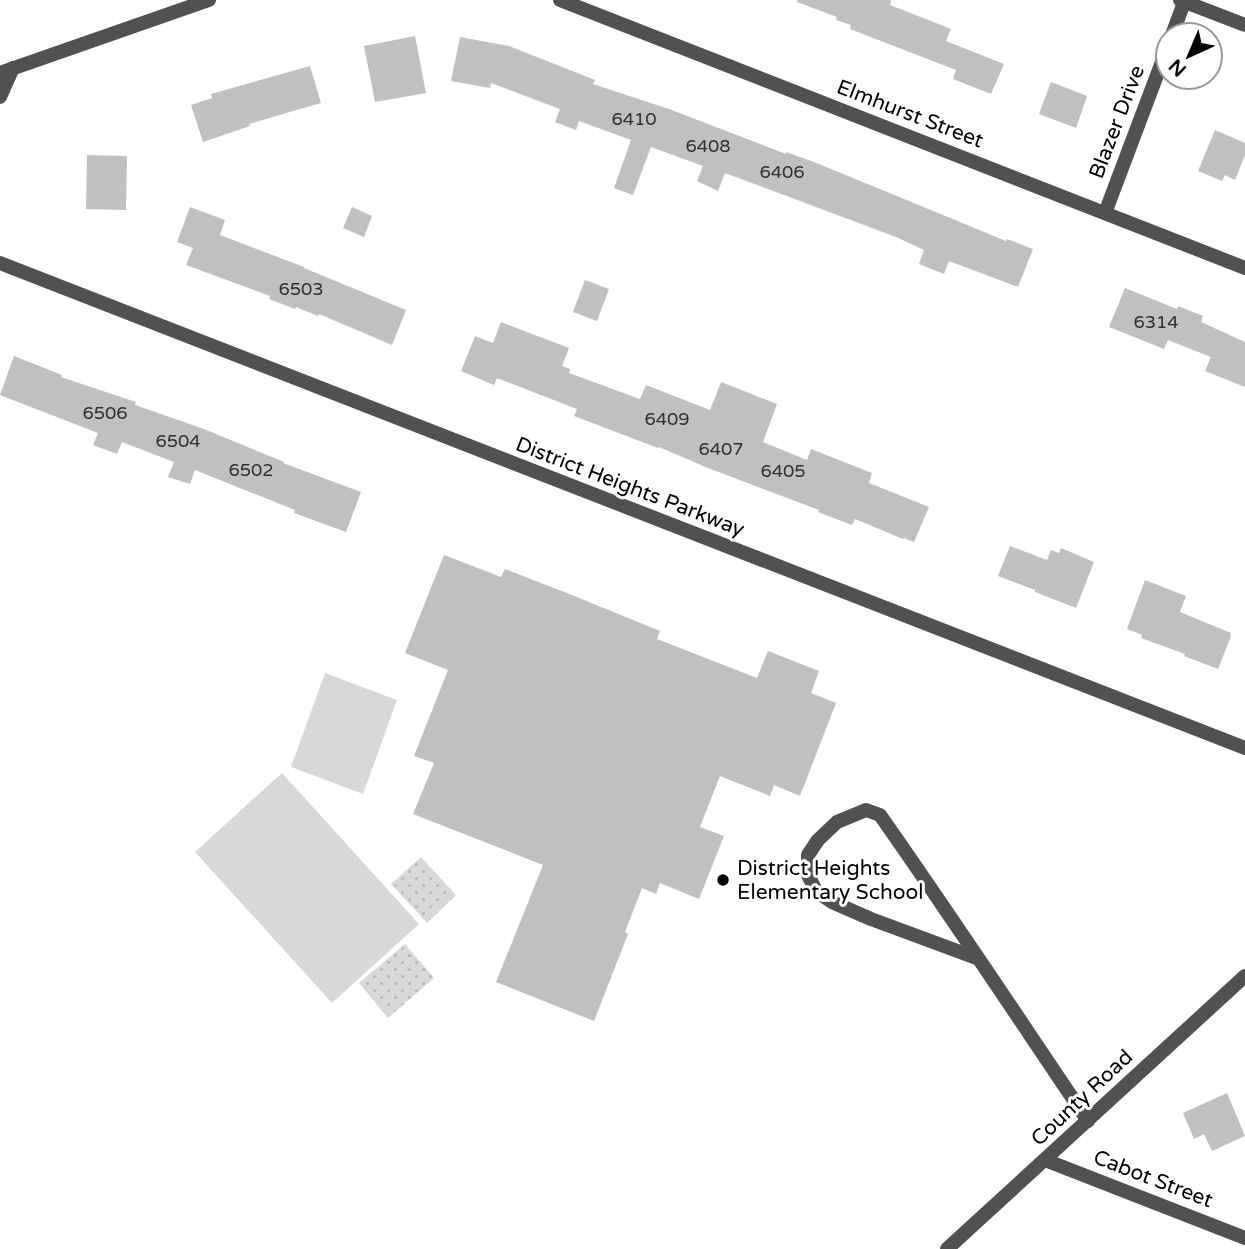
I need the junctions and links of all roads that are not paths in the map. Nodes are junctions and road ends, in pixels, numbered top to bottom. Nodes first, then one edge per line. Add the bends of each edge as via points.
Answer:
1 (209, 0) edge
2 (560, 0) edge
3 (1183, 1) edge
4 (1177, 21) edge
5 (1245, 25) edge
6 (7, 71) edge
7 (1154, 83) edge
8 (0, 97) edge
9 (1105, 213) junction
10 (0, 263) edge
11 (1245, 268) edge
12 (1245, 748) edge
13 (979, 959) junction
14 (1244, 980) edge
15 (1088, 1121) junction
16 (1045, 1160) junction
17 (1245, 1238) edge
18 (947, 1249) edge

1 - 6 street
2 - 9 street, Elmhurst Street
3 - 4 street
3 - 5 street
6 - 8 street
7 - 9 street, Blazer Drive
9 - 11 street, Elmhurst Street
10 - 12 street, District Heights Parkway
13 - 13 street via 880,815 866,810 836,822 818,840 808,855 808,875 816,891 871,919
13 - 15 street
14 - 15 street, County Road
15 - 16 street, County Road
16 - 17 street, Cabot Street
16 - 18 street, County Road

